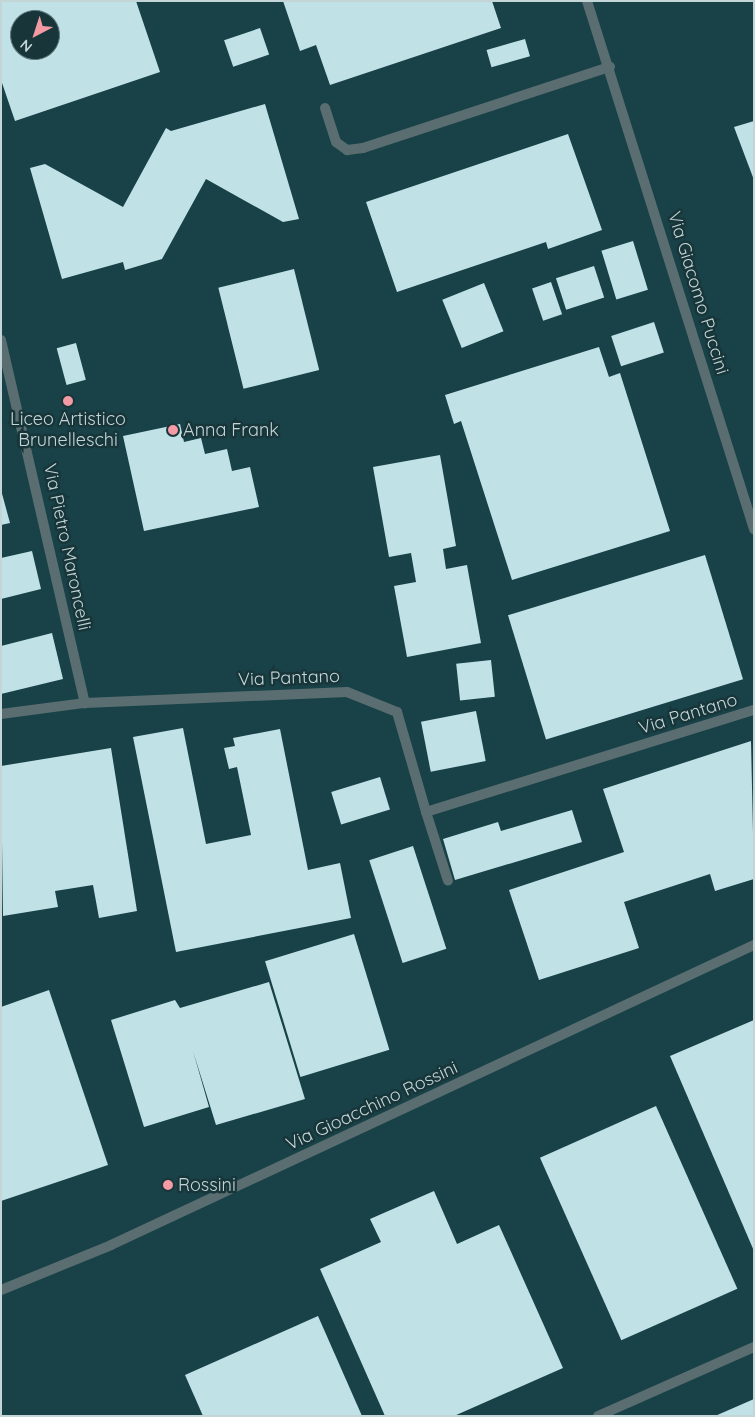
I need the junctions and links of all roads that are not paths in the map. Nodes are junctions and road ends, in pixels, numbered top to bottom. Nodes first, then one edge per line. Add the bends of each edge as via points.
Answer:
1 (587, 1) edge
2 (610, 67) junction
3 (324, 108) dead end
4 (1, 340) edge
5 (754, 529) edge
6 (85, 703) junction
7 (754, 710) edge
8 (1, 714) edge
9 (426, 812) junction
10 (448, 881) dead end
11 (754, 945) edge
12 (1, 1290) edge
13 (754, 1347) edge
14 (598, 1416) edge

1 - 2 street, Via Giacomo Puccini
2 - 3 street via 363,148 347,150 336,142
2 - 5 street, Via Giacomo Puccini
4 - 6 street, Via Pietro Maroncelli
6 - 8 street, Via Pantano
6 - 9 street, Via Pantano via 347,692 396,712
7 - 9 street, Via Pantano
9 - 10 street
11 - 12 street, Via Gioacchino Rossini via 112,1245
13 - 14 street

